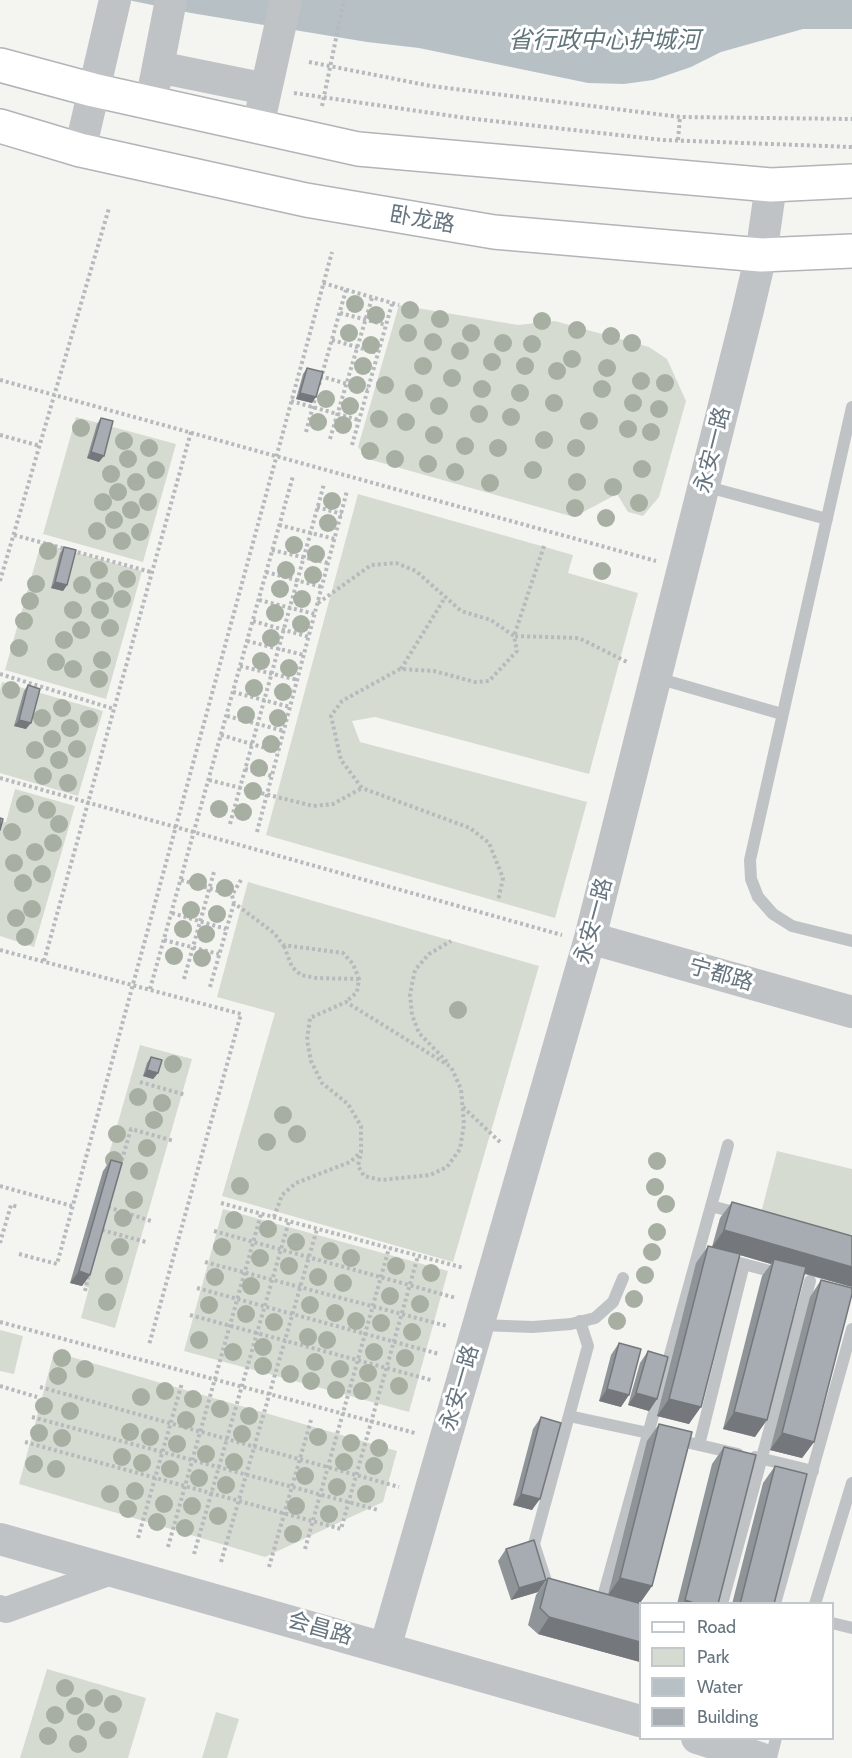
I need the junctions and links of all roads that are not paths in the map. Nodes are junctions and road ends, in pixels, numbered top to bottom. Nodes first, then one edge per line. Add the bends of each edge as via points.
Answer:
1 (115, 0) edge
2 (171, 0) edge
3 (286, 0) edge
4 (0, 65) edge
5 (158, 67) junction
6 (266, 89) junction
7 (93, 90) junction
8 (151, 103) junction
9 (0, 126) edge
10 (258, 126) junction
11 (80, 150) junction
12 (852, 181) edge
13 (771, 185) junction
14 (852, 251) edge
15 (761, 255) junction
16 (852, 407) edge
17 (704, 486) junction
18 (827, 519) junction
19 (644, 672) junction
20 (782, 714) junction
21 (576, 937) junction
22 (852, 941) edge
23 (852, 1012) edge
24 (728, 1144) dead end
25 (711, 1206) junction
26 (754, 1218) edge
27 (726, 1259) edge
28 (744, 1264) junction
29 (623, 1278) dead end
30 (580, 1321) junction
31 (478, 1325) junction
32 (852, 1329) edge
33 (569, 1416) junction
34 (647, 1433) junction
35 (699, 1445) junction
36 (761, 1459) junction
37 (813, 1470) junction
38 (852, 1481) edge
39 (0, 1539) edge
40 (114, 1571) junction
41 (570, 1596) edge
42 (723, 1602) edge
43 (776, 1602) edge
44 (816, 1602) edge
45 (601, 1604) edge
46 (0, 1608) edge
47 (834, 1624) edge
48 (852, 1628) edge
49 (385, 1648) junction
50 (639, 1721) edge
51 (703, 1740) edge
52 (776, 1740) edge
53 (760, 1758) edge
54 (771, 1758) edge

1 - 7 street
2 - 5 street
3 - 6 street
4 - 7 main road
5 - 6 street
5 - 8 street
6 - 10 street
7 - 8 main road
7 - 11 street
8 - 10 main road
9 - 11 main road, 卧龙路
10 - 13 main road via 358,149
11 - 15 main road, 卧龙路 via 306,200 494,232
12 - 13 main road
13 - 15 street, 永安一路
14 - 15 main road, 卧龙路
15 - 17 street, 永安一路
16 - 18 lane
17 - 18 lane
17 - 19 street, 永安一路
18 - 20 lane
19 - 20 lane
19 - 21 street, 永安一路
20 - 22 lane via 753,841 751,879 758,897 772,914 792,926
21 - 23 street, 宁都路
21 - 31 street, 永安一路
24 - 25 lane
25 - 26 lane
25 - 34 lane via 702,1253
27 - 28 lane
28 - 35 lane
28 - 36 lane via 815,1283
29 - 30 lane via 614,1302 595,1318
30 - 31 lane via 533,1327
30 - 33 lane via 588,1346
31 - 49 street, 永安一路
32 - 37 lane
33 - 34 lane
33 - 41 lane via 534,1544 549,1590
34 - 35 lane
34 - 45 lane
35 - 36 lane
36 - 37 lane
36 - 42 lane
37 - 43 lane
38 - 44 lane
39 - 40 street, 会昌路
40 - 46 street via 6,1610
40 - 49 street, 会昌路
47 - 48 lane
49 - 50 street, 会昌路
51 - 53 street
52 - 54 lane

